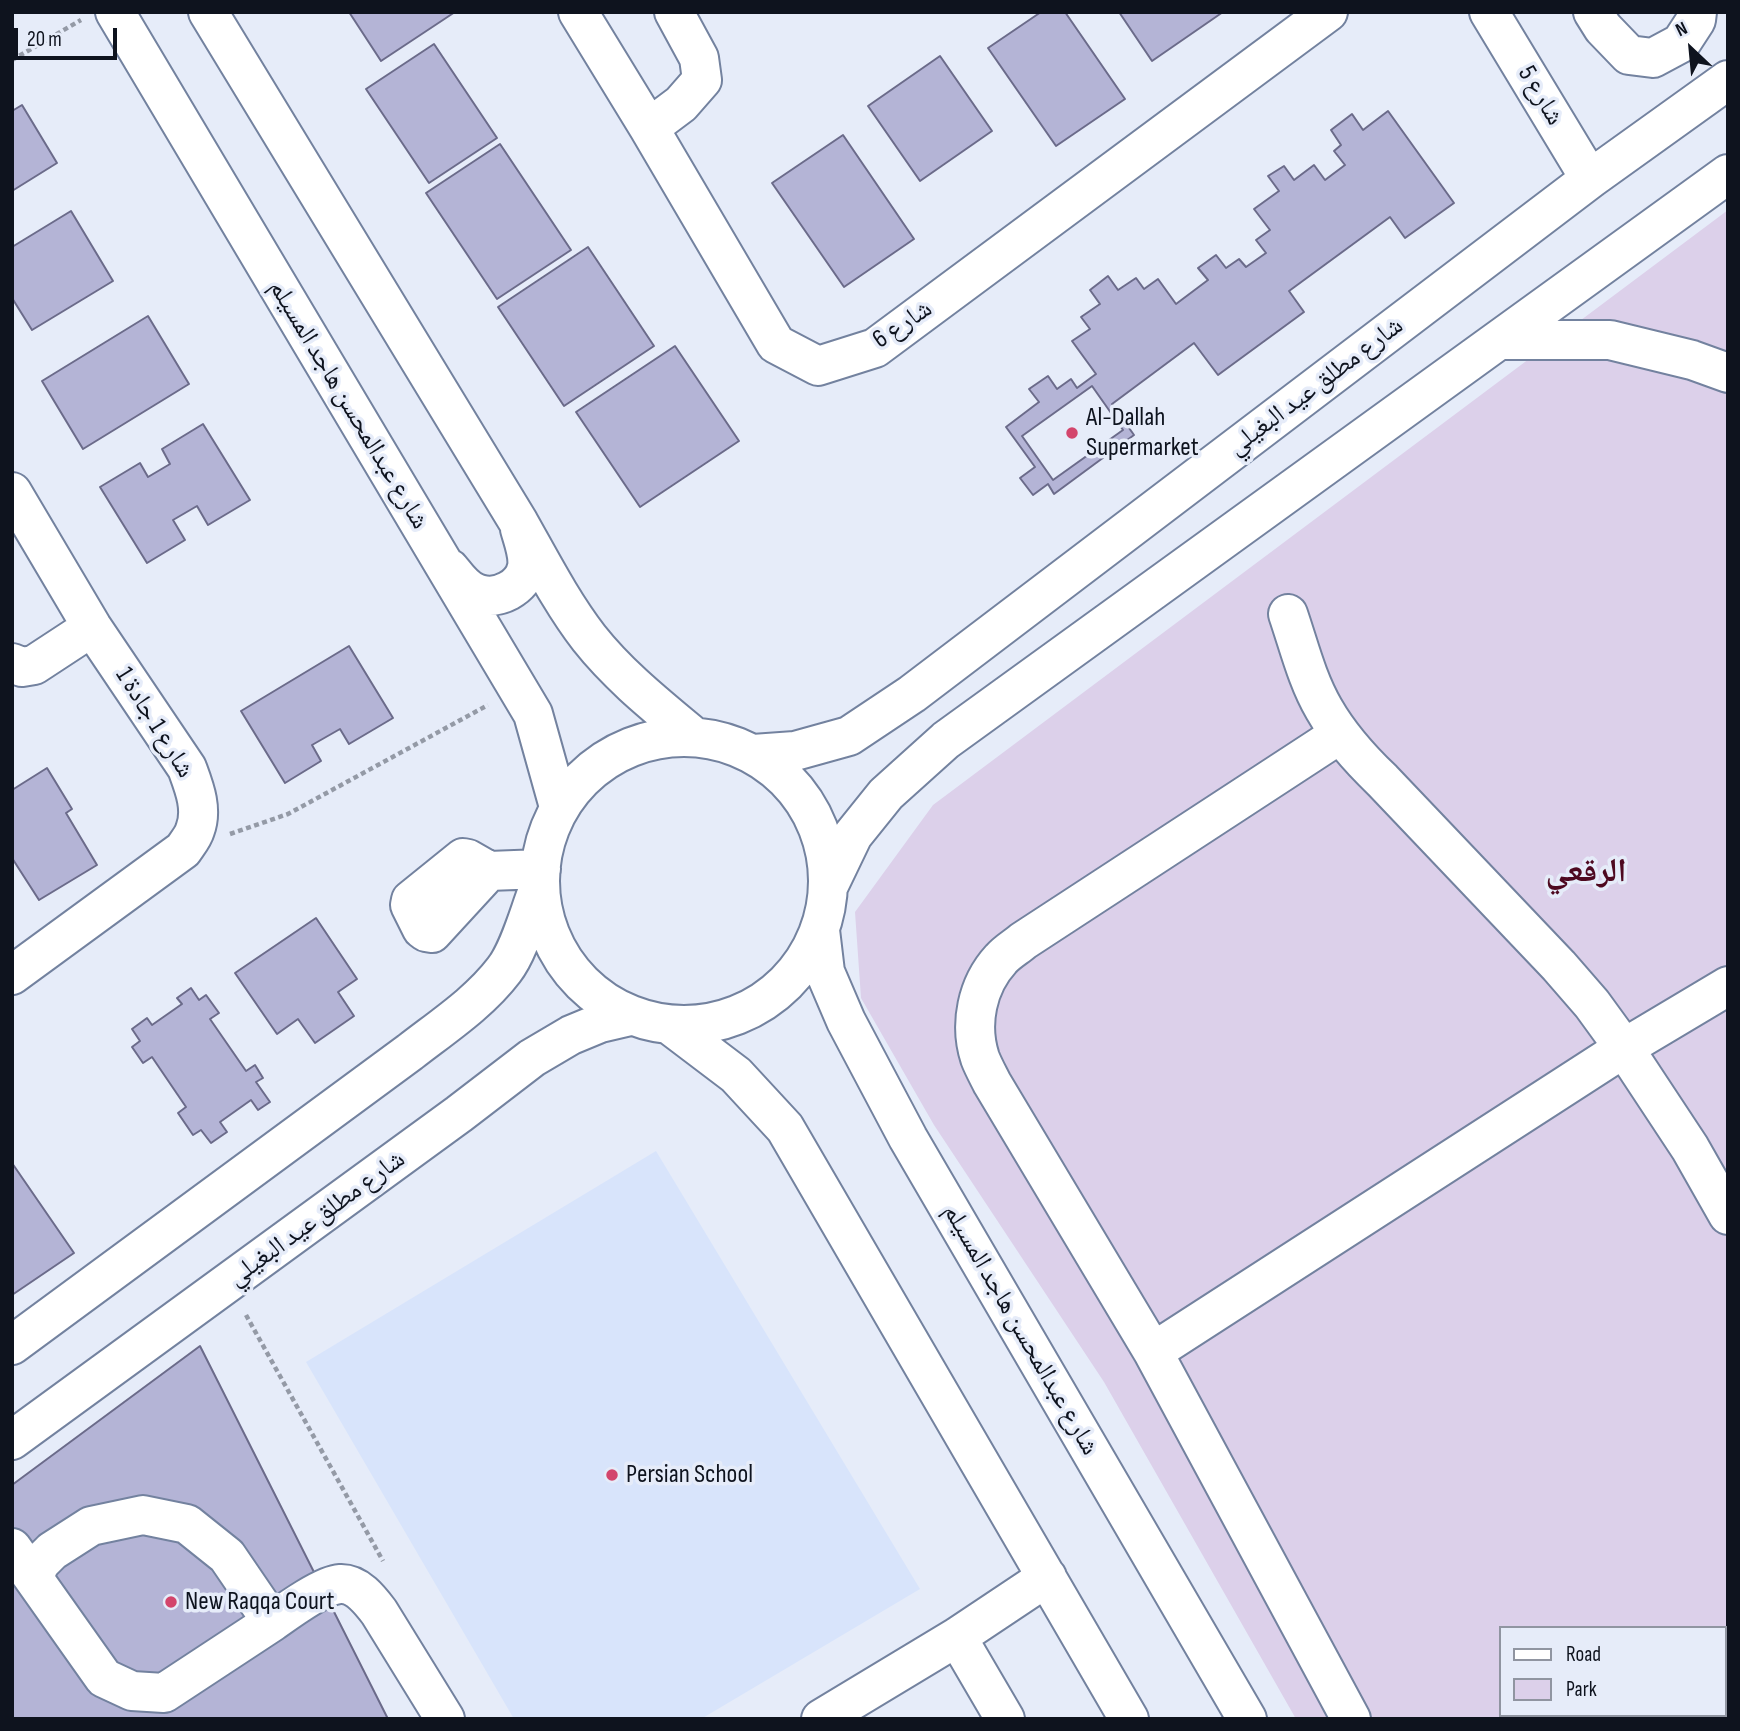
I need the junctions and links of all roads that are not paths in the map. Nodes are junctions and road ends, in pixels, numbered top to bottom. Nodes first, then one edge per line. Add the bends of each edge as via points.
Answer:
1 (208, 12) edge
2 (578, 12) edge
3 (674, 12) edge
4 (1328, 12) edge
5 (1489, 12) edge
6 (1593, 12) edge
7 (1697, 12) edge
8 (99, 16) edge
9 (1728, 80) edge
10 (649, 128) junction
11 (1728, 174) edge
12 (1590, 179) junction
13 (1499, 340) junction
14 (1728, 373) edge
15 (12, 492) edge
16 (519, 523) junction
17 (439, 558) junction
18 (1288, 614) dead end
19 (92, 627) junction
20 (12, 663) edge
21 (1340, 734) junction
22 (694, 737) junction
23 (753, 754) junction
24 (559, 807) junction
25 (489, 871) dead end
26 (540, 878) junction
27 (828, 887) junction
28 (820, 930) junction
29 (12, 975) edge
30 (1728, 986) edge
31 (630, 1016) junction
32 (670, 1025) junction
33 (1624, 1048) junction
34 (1728, 1215) edge
35 (12, 1345) edge
36 (1153, 1352) junction
37 (12, 1440) edge
38 (12, 1522) edge
39 (33, 1558) edge
40 (1047, 1577) junction
41 (272, 1622) junction
42 (957, 1637) junction
43 (445, 1719) edge
44 (821, 1719) edge
45 (1005, 1719) edge
46 (1129, 1719) edge
47 (1247, 1719) edge
48 (1351, 1719) edge

1 - 16 street
2 - 10 street, شارع 6
3 - 10 street via 699,58 702,80 681,104
4 - 10 street, شارع 6 via 875,348 818,366 776,344
5 - 12 street, شارع 5
6 - 7 street via 1629,55 1653,58 1681,43
8 - 17 street, شارع عبدالمحسن هاجد المسيلم
9 - 12 street, شارع مطلق عيد البغيلي
11 - 13 street
12 - 23 street, شارع مطلق عيد البغيلي via 901,701 849,736 795,751
13 - 14 street via 1610,340
13 - 27 street via 946,740 887,794 853,835
15 - 19 street, شارع 1 جادة 1
16 - 17 street via 527,567 509,591 494,596 478,594
16 - 22 street via 588,636 609,661
17 - 24 street, شارع عبدالمحسن هاجد المسيلم via 533,713
18 - 21 street via 1323,708
19 - 20 street via 34,665
19 - 29 street, شارع 1 جادة 1 via 187,768 197,794 195,831 183,850
21 - 33 street via 1559,966
21 - 36 street via 1023,941 986,980 977,1006 975,1033 980,1059
22 - 23 street via 724,742
22 - 24 street via 654,740 617,753 584,776
23 - 27 street via 785,778 810,810 824,847
24 - 26 street
25 - 26 street
26 - 31 street via 546,928 565,965 594,995
26 - 35 street via 505,969 473,1002
27 - 28 street
28 - 32 street via 796,972 761,1003 717,1022
28 - 47 street, شارع عبدالمحسن هاجد المسيلم via 825,972 845,1021 908,1138
30 - 33 street
31 - 32 street
31 - 37 street, شارع مطلق عيد البغيلي via 571,1035 532,1058
32 - 40 street via 736,1075 785,1128
33 - 34 street
33 - 36 street
36 - 48 street
38 - 39 street via 40,1549
39 - 41 street via 91,1526 143,1515 187,1524 227,1556
39 - 41 street via 104,1678 132,1691 164,1693
40 - 42 street
40 - 46 street
41 - 43 street via 314,1595 339,1584 351,1587 368,1597 379,1612
42 - 44 street
42 - 45 street

